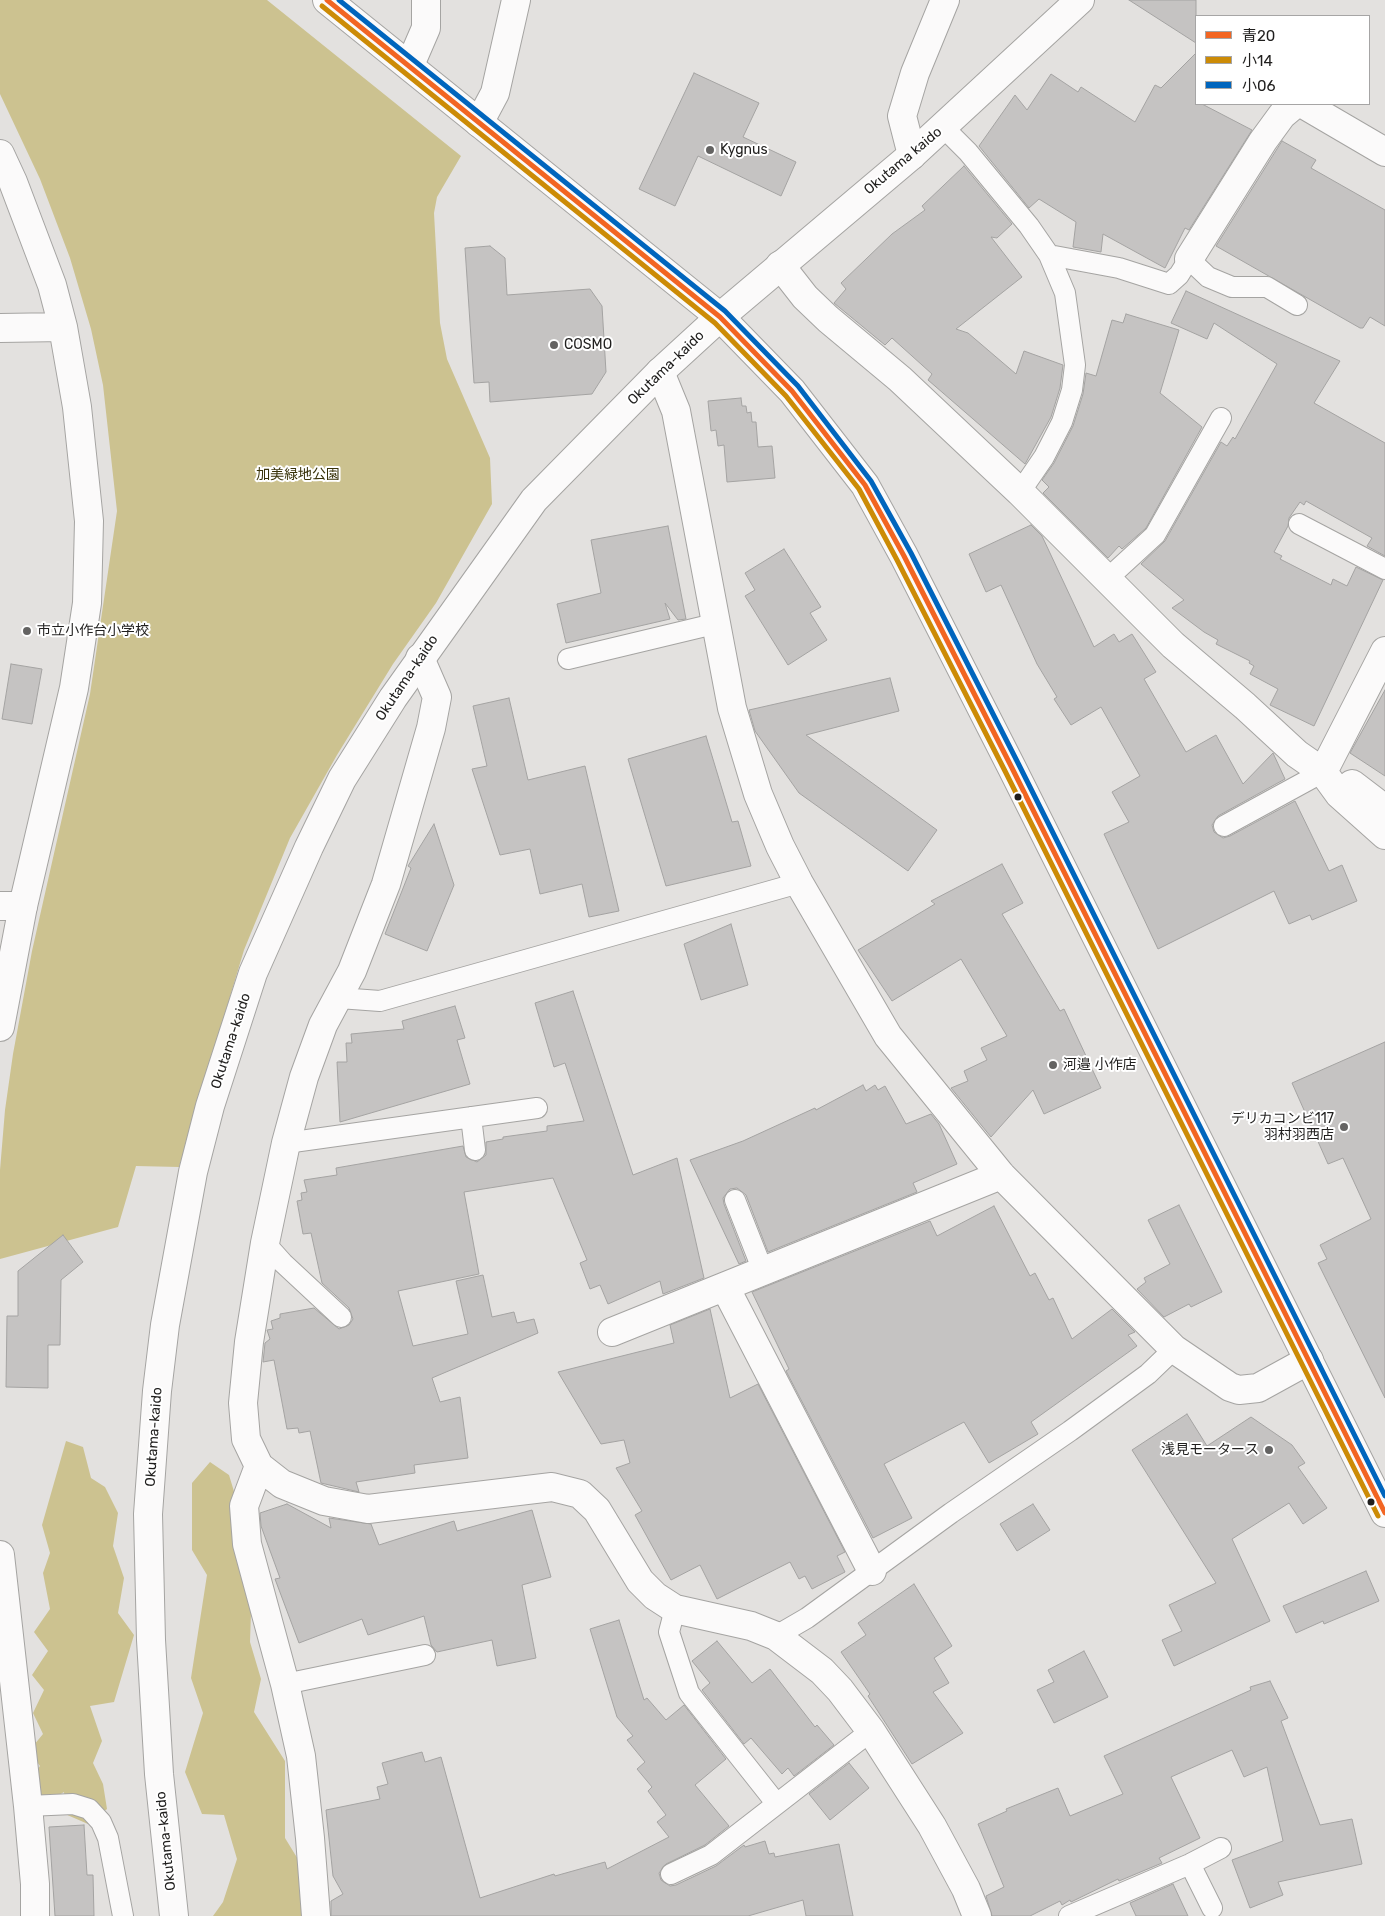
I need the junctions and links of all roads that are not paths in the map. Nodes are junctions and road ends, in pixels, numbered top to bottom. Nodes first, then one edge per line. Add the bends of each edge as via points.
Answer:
1 (328, 0) edge
2 (426, 0) edge
3 (516, 0) edge
4 (944, 0) edge
5 (1080, 0) edge
6 (410, 65) junction
7 (1294, 105) edge
8 (1305, 105) edge
9 (479, 123) junction
10 (943, 127) junction
11 (1385, 152) edge
12 (0, 154) edge
13 (912, 155) junction
14 (1050, 255) junction
15 (1189, 259) junction
16 (780, 265) junction
17 (1298, 305) dead end
18 (720, 317) junction
19 (63, 327) junction
20 (0, 328) edge
21 (660, 372) junction
22 (1222, 418) dead end
23 (1020, 492) junction
24 (1299, 524) dead end
25 (1385, 569) edge
26 (1106, 580) junction
27 (714, 624) junction
28 (1385, 651) edge
29 (420, 658) junction
30 (568, 658) dead end
31 (1323, 772) junction
32 (1385, 809) edge
33 (1224, 826) dead end
34 (1385, 835) edge
35 (799, 883) junction
36 (11, 906) edge
37 (339, 998) junction
38 (0, 1027) edge
39 (537, 1108) dead end
40 (471, 1117) junction
41 (286, 1143) junction
42 (475, 1150) dead end
43 (1001, 1175) junction
44 (735, 1200) dead end
45 (265, 1243) junction
46 (763, 1270) junction
47 (725, 1287) junction
48 (341, 1317) dead end
49 (612, 1332) dead end
50 (1174, 1349) junction
51 (1309, 1360) junction
52 (259, 1466) junction
53 (1385, 1513) edge
54 (0, 1555) edge
55 (872, 1571) junction
56 (674, 1609) junction
57 (776, 1636) junction
58 (424, 1655) dead end
59 (285, 1684) junction
60 (871, 1731) junction
61 (776, 1803) junction
62 (28, 1806) junction
63 (1221, 1848) dead end
64 (1190, 1864) junction
65 (671, 1874) dead end
66 (1212, 1908) dead end
67 (36, 1916) edge
68 (123, 1916) edge
69 (174, 1916) edge
70 (316, 1916) edge
71 (977, 1916) edge
72 (1069, 1916) edge

1 - 6 street
2 - 6 street via 426,28
3 - 9 street via 495,93
4 - 13 street via 914,73 902,116
5 - 10 street, Okutama kaido
6 - 9 street
7 - 15 street via 1263,141
8 - 11 street
9 - 18 street
10 - 13 street, Okutama kaido
10 - 14 lane via 1001,191
12 - 19 street via 52,285
13 - 16 street, Okutama kaido
14 - 15 lane via 1119,268 1170,284
14 - 23 lane via 1064,293 1075,366 1072,390 1062,422 1044,457
15 - 17 lane via 1208,277 1232,286 1266,287
16 - 18 street, Okutama kaido
16 - 23 street via 805,297 828,319 900,380
18 - 21 street, Okutama-kaido
18 - 51 street via 792,390 865,486 886,522
19 - 20 street
19 - 36 street via 77,407 89,521 87,602 74,688
21 - 27 street via 676,411
21 - 29 street, Okutama-kaido via 534,500
22 - 26 lane via 1155,535
23 - 26 street
24 - 25 lane
26 - 31 street via 1172,645 1297,754
27 - 30 lane
27 - 35 street via 732,708 758,794
28 - 31 street
29 - 37 street via 437,697 430,728 386,884
29 - 69 street, Okutama-kaido via 342,779 279,910 253,973 210,1106 189,1191 165,1325 148,1514 157,1745
31 - 32 street via 1344,778
31 - 33 lane
31 - 34 street via 1339,794
35 - 37 lane via 380,1001
35 - 43 street via 888,1036
36 - 38 street
37 - 41 street via 323,1025 304,1077
39 - 40 lane
40 - 41 lane
40 - 42 lane
41 - 45 street
43 - 46 street
43 - 50 street
44 - 46 lane
45 - 48 lane
45 - 52 street via 242,1403 246,1439
46 - 47 street
47 - 49 street
47 - 55 street
50 - 51 street via 1239,1390 1258,1388
50 - 55 lane via 1148,1374
51 - 53 street
52 - 56 street via 282,1484 324,1500 368,1510 552,1487 580,1494 597,1510 640,1581
52 - 59 street via 244,1506 247,1544
54 - 62 street
55 - 57 lane
56 - 57 street via 751,1626
56 - 61 lane via 669,1632 689,1693
57 - 60 street via 822,1671
58 - 59 lane
59 - 70 street via 301,1756
60 - 61 lane
60 - 71 street via 932,1826
61 - 65 lane via 711,1855
62 - 67 street
62 - 68 lane via 73,1804 89,1809 102,1822
63 - 64 lane
64 - 66 lane
64 - 72 lane

